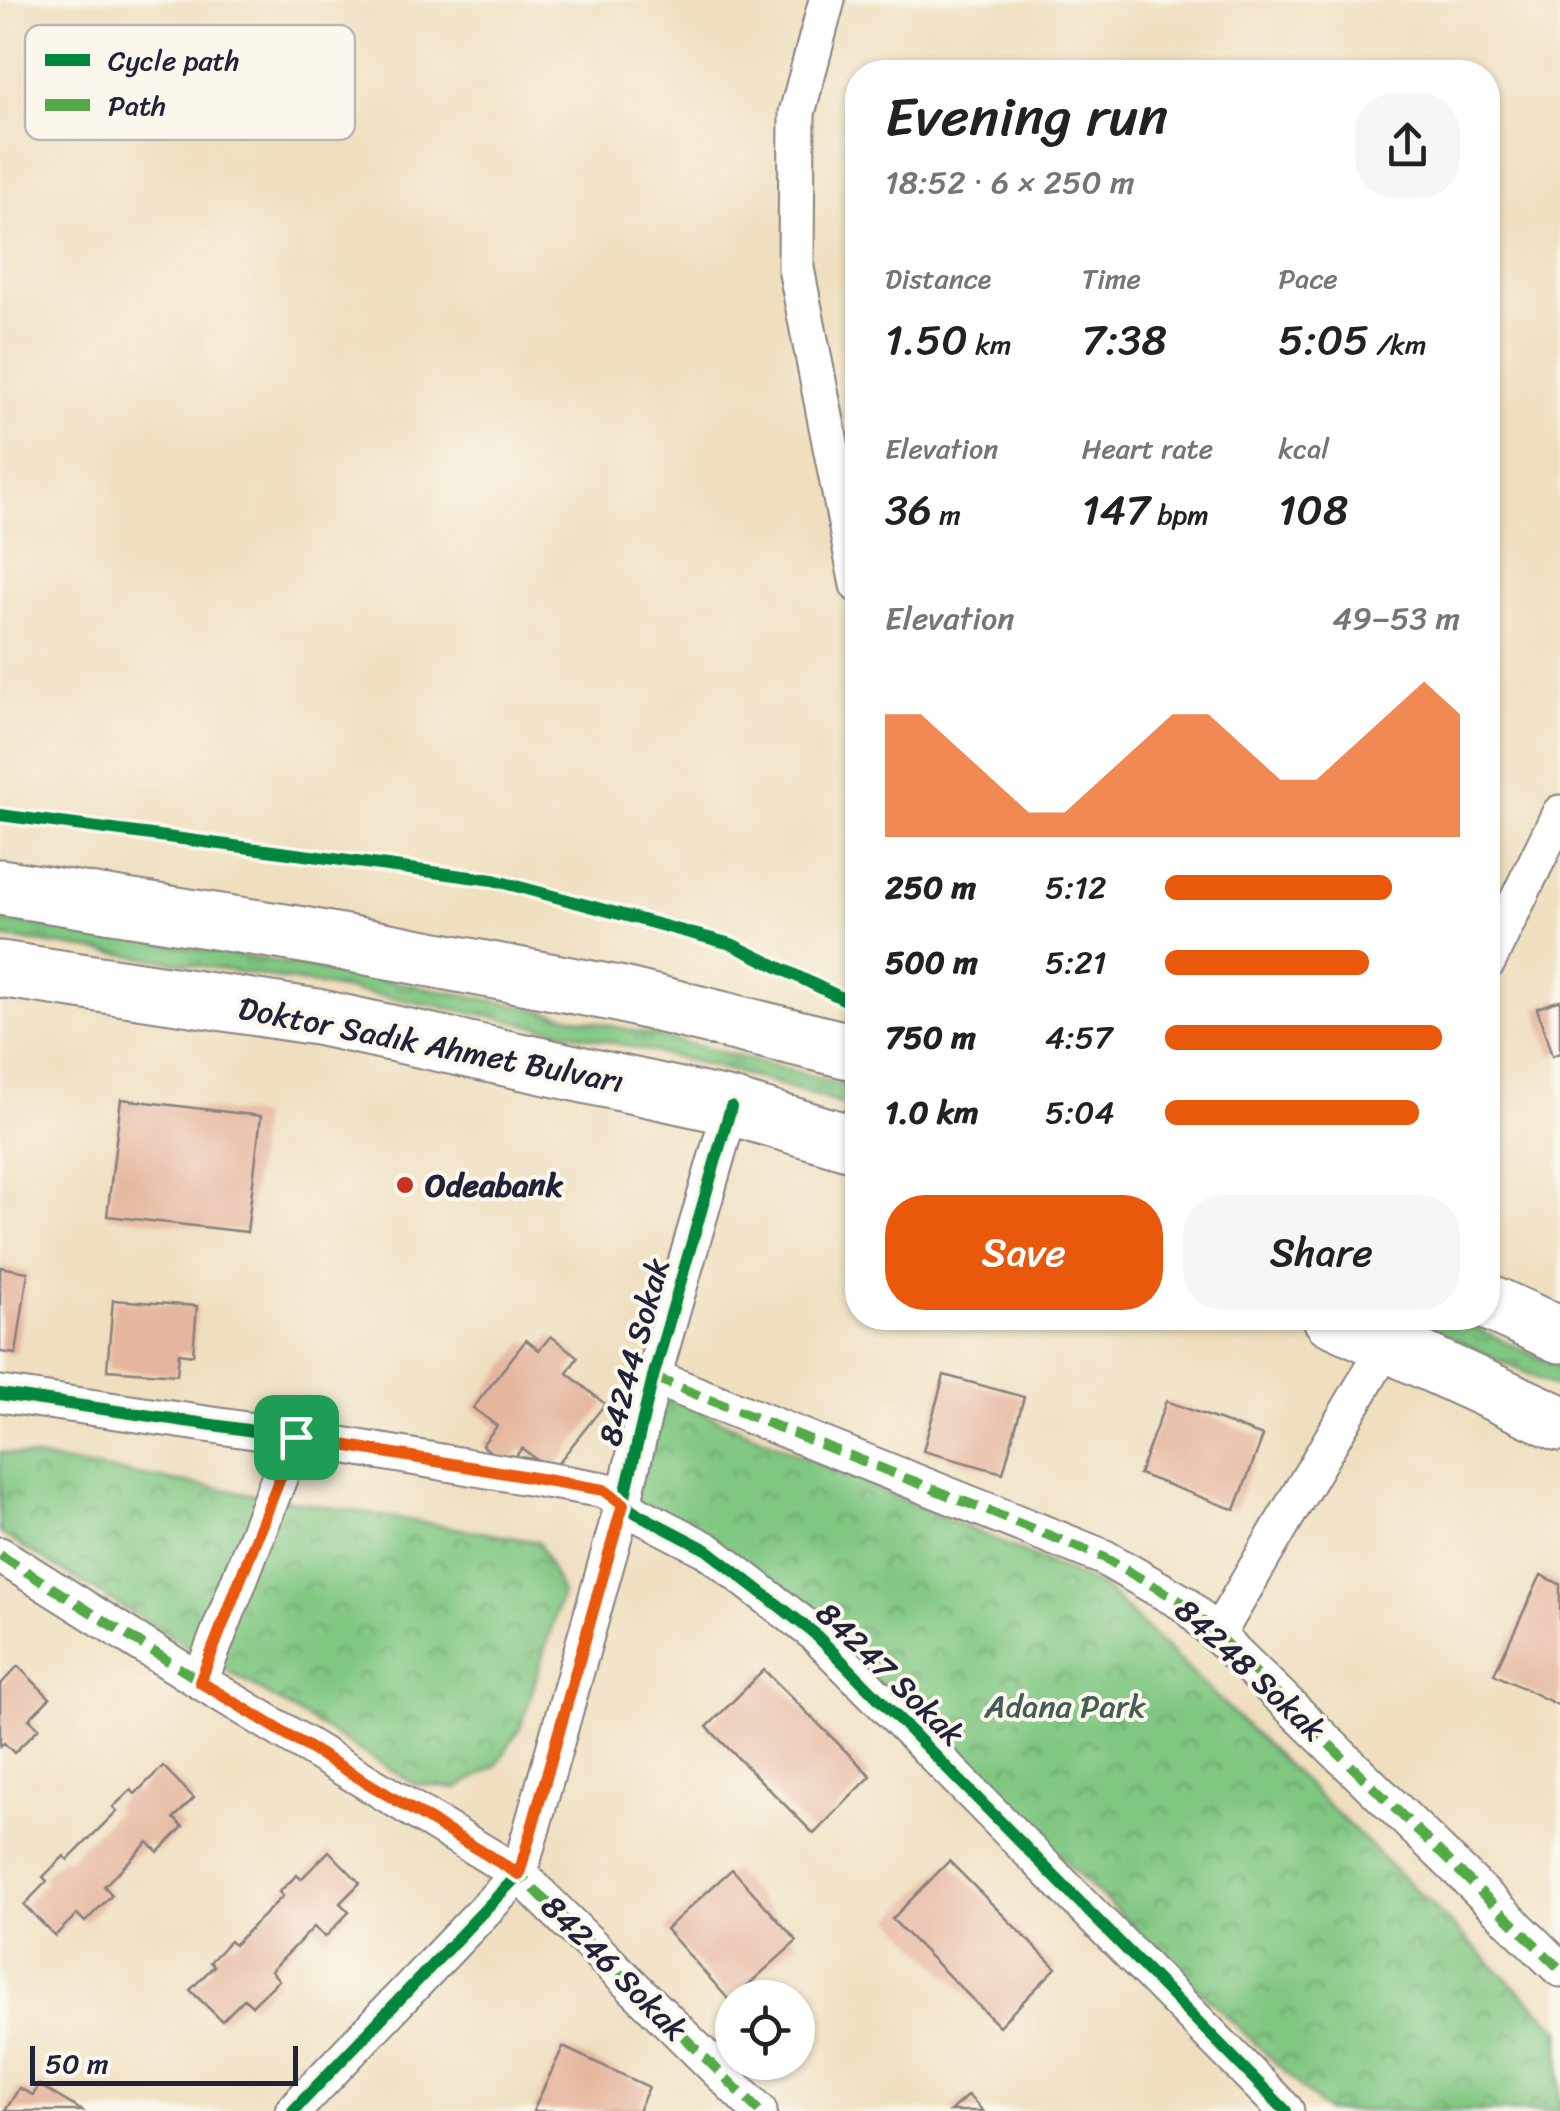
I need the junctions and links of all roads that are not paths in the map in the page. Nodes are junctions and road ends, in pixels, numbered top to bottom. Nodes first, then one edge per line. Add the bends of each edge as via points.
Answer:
1 (827, 0) edge
2 (845, 519) edge
3 (1560, 813) edge
4 (0, 887) edge
5 (1500, 936) edge
6 (0, 970) edge
7 (845, 1050) edge
8 (731, 1107) junction
9 (845, 1141) edge
10 (1500, 1308) edge
11 (1360, 1330) edge
12 (1560, 1335) edge
13 (1388, 1342) junction
14 (653, 1377) junction
15 (0, 1394) edge
16 (1560, 1423) edge
17 (296, 1437) junction
18 (623, 1504) junction
19 (0, 1555) edge
20 (1217, 1635) junction
21 (200, 1682) junction
22 (519, 1874) junction
23 (1560, 1970) edge
24 (293, 2111) edge
25 (759, 2111) edge
26 (1286, 2111) edge

1 - 2 street via 797,113 796,268
3 - 5 street
4 - 7 main road via 618,994
6 - 8 main road, Doktor Sadık Ahmet Bulvarı via 316,1018
8 - 9 main road, Doktor Sadık Ahmet Bulvarı
8 - 14 street, 84244 Sokak
10 - 12 main road
11 - 13 main road
13 - 16 main road
13 - 20 street
14 - 18 street, 84244 Sokak
14 - 20 street, 84248 Sokak via 1103,1557 1185,1604
15 - 17 street, 84247 Sokak
17 - 18 street, 84247 Sokak via 604,1490
17 - 21 street
18 - 22 street, 84244 Sokak
18 - 26 street, 84247 Sokak via 707,1550 814,1633
19 - 21 street, 84246 Sokak
20 - 23 street, 84248 Sokak
21 - 22 street, 84246 Sokak
22 - 24 street, 84244 Sokak
22 - 25 street, 84246 Sokak

